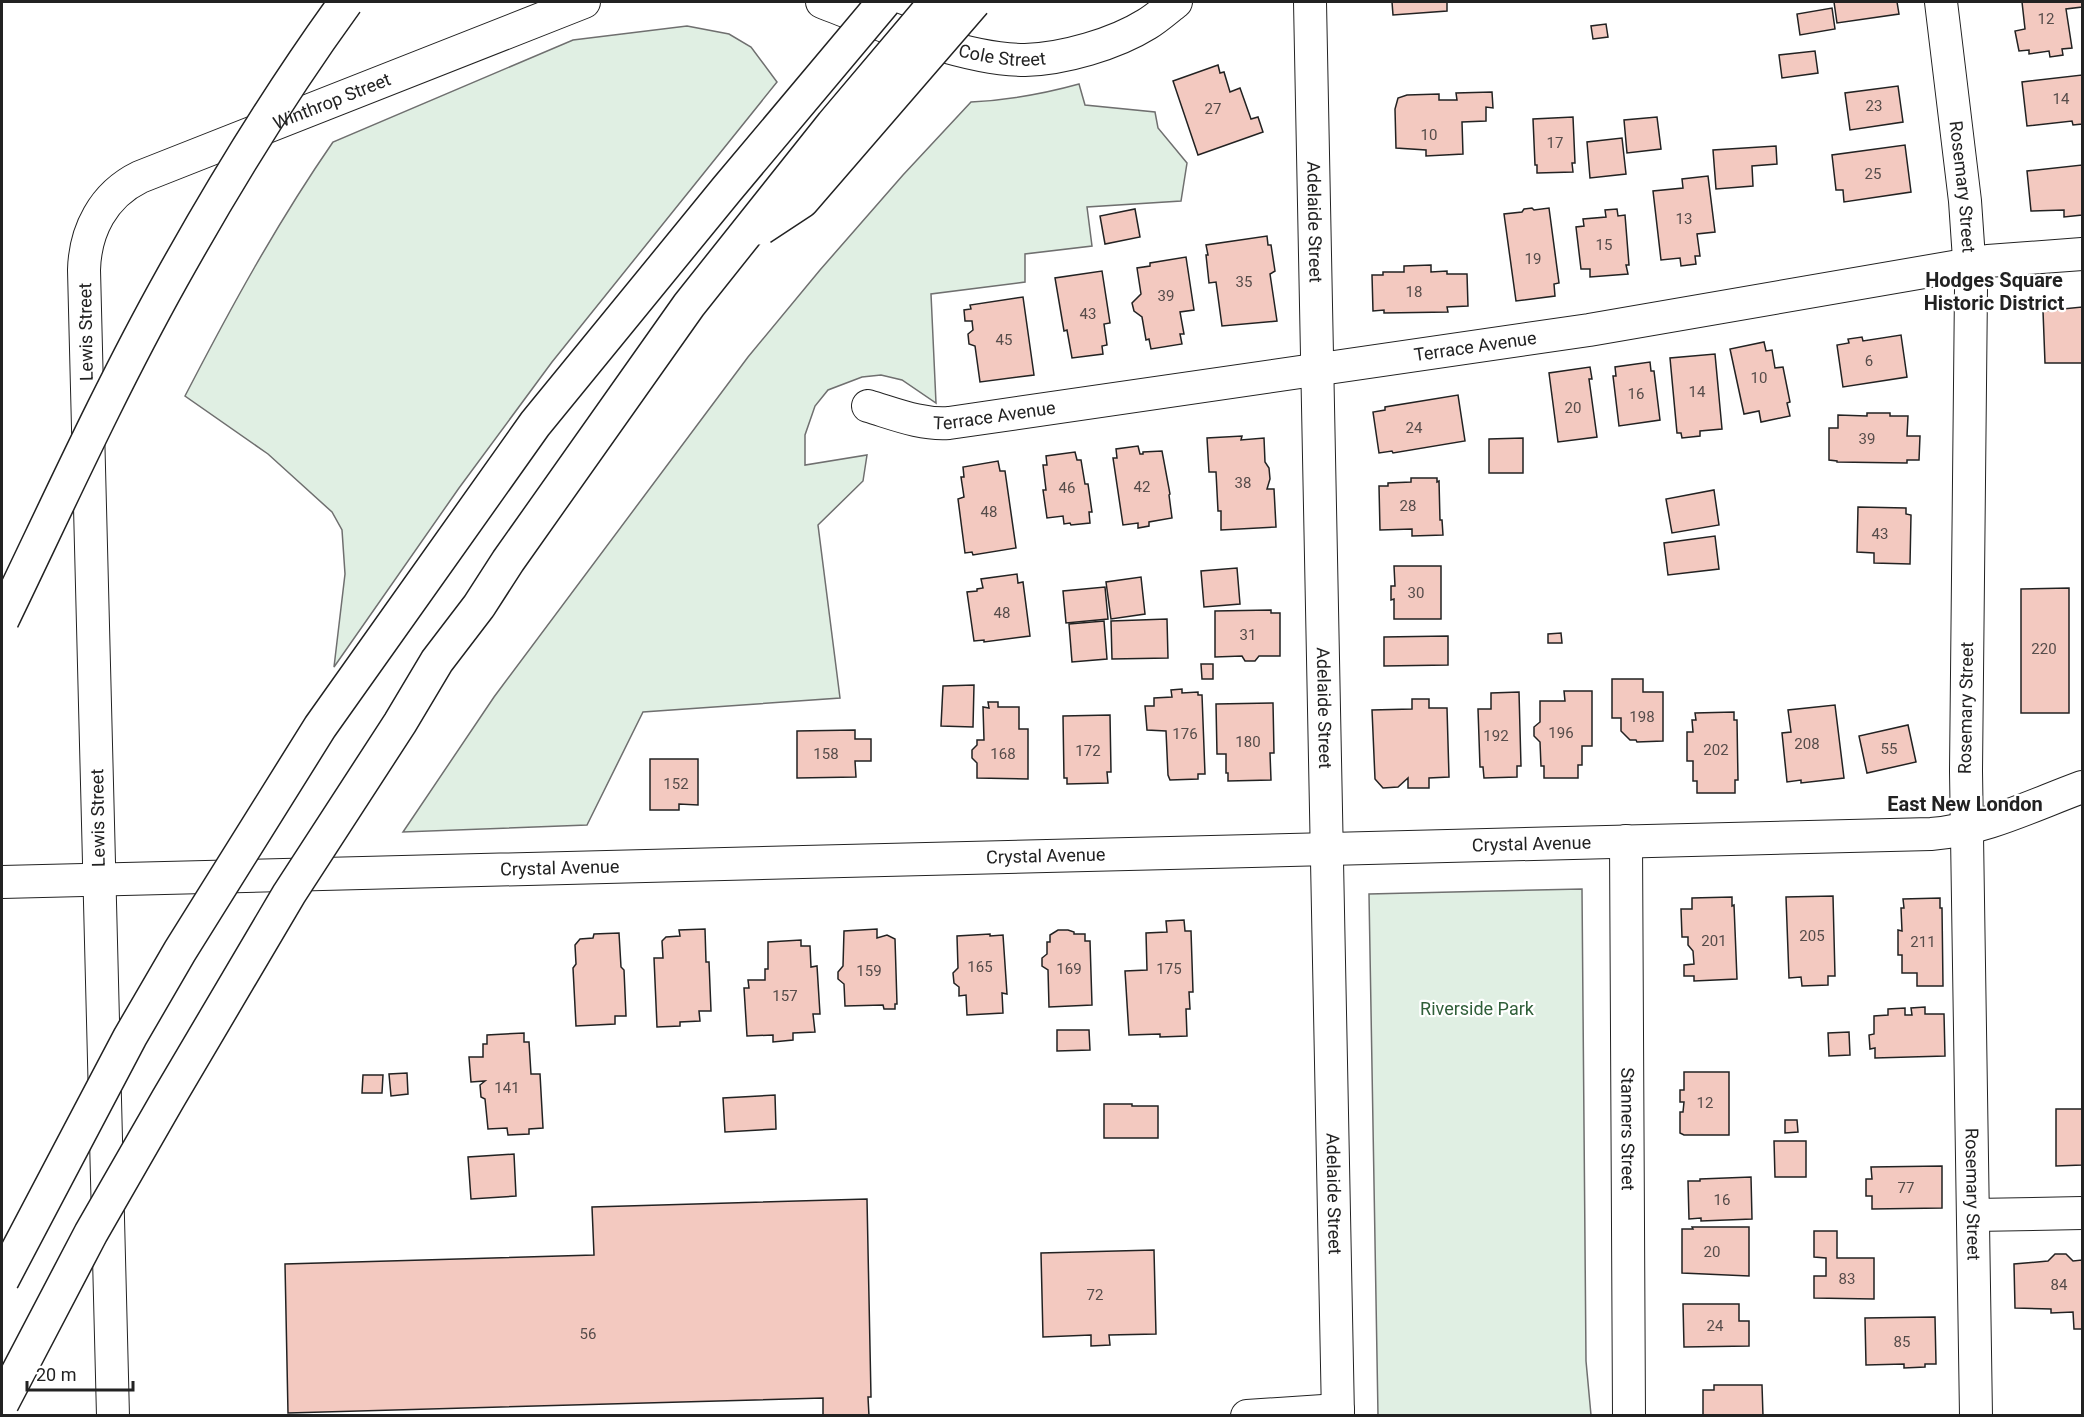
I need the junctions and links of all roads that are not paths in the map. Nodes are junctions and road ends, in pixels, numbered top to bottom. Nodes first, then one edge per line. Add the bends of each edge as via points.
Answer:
1 (346, 2) edge
2 (584, 2) edge
3 (822, 2) edge
4 (885, 2) edge
5 (936, 2) edge
6 (974, 2) edge
7 (1176, 2) edge
8 (1310, 2) edge
9 (1941, 2) edge
10 (95, 222) joint
11 (737, 244) junction
12 (2082, 254) edge
13 (1970, 264) junction
14 (1317, 370) junction
15 (868, 406) dead end
16 (2, 620) edge
17 (2082, 787) edge
18 (1966, 828) junction
19 (1626, 841) junction
20 (1327, 849) junction
21 (100, 879) junction
22 (2, 882) edge
23 (2082, 1213) edge
24 (1973, 1215) junction
25 (2, 1280) edge
26 (2, 1403) edge
27 (1338, 1413) edge
28 (113, 1416) edge
29 (1247, 1416) edge
30 (1629, 1416) edge
31 (1976, 1416) edge

1 - 16 highway, bridge via 254,139 171,279
2 - 10 street, Winthrop Street via 140,177 110,199
3 - 7 street, Cole Street via 934,42 1023,60 1107,43 1147,24
4 - 25 highway, bridge via 535,424 320,727 130,1037
5 - 11 highway, bridge
6 - 11 highway, bridge via 802,201
8 - 14 street, Adelaide Street
9 - 13 street, Rosemary Street
10 - 21 street, Lewis Street via 84,270
11 - 26 highway, bridge via 617,405 437,662 322,842 125,1173
12 - 13 street, Terrace Avenue
13 - 14 street, Terrace Avenue via 1589,330
13 - 18 street, Rosemary Street
14 - 15 street, Terrace Avenue via 950,423 918,421
14 - 20 street, Adelaide Street
17 - 18 street, Crystal Avenue
18 - 19 street, Crystal Avenue via 1931,834
18 - 24 street, Rosemary Street
19 - 20 street, Crystal Avenue
19 - 30 street, Stanners Street
20 - 21 street, Crystal Avenue
20 - 27 street, Adelaide Street
21 - 22 street, Crystal Avenue
21 - 28 street, Lewis Street
23 - 24 street
24 - 31 street, Rosemary Street
27 - 29 street

